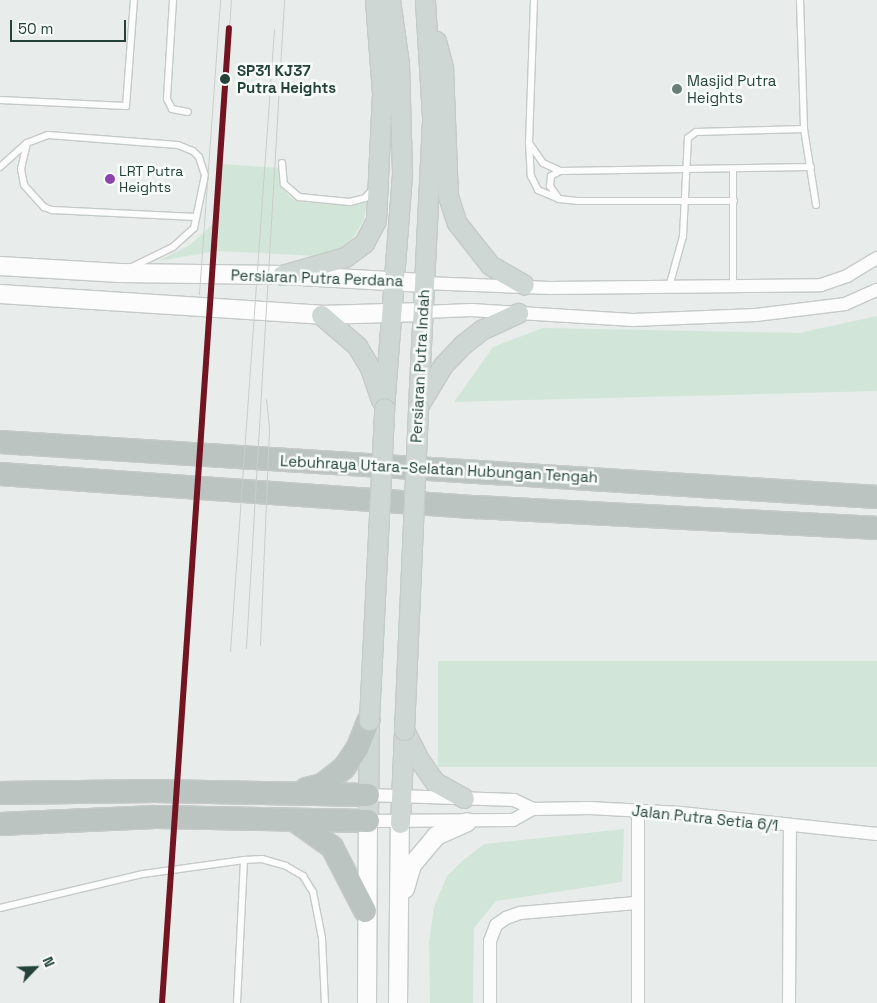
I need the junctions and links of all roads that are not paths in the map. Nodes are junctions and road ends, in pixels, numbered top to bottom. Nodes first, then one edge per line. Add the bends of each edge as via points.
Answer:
1 (134, 0) edge
2 (173, 0) edge
3 (375, 0) edge
4 (390, 0) edge
5 (425, 0) edge
6 (534, 0) edge
7 (800, 0) edge
8 (0, 100) edge
9 (188, 112) dead end
10 (804, 129) junction
11 (529, 142) junction
12 (27, 143) junction
13 (282, 164) dead end
14 (0, 167) edge
15 (811, 167) junction
16 (687, 170) junction
17 (733, 170) junction
18 (560, 171) junction
19 (380, 182) junction
20 (559, 199) junction
21 (686, 200) junction
22 (734, 201) junction
23 (816, 205) dead end
24 (196, 217) junction
25 (877, 258) edge
26 (0, 266) edge
27 (120, 273) junction
28 (282, 275) junction
29 (394, 282) junction
30 (424, 283) junction
31 (524, 285) junction
32 (733, 287) junction
33 (668, 288) junction
34 (877, 290) edge
35 (0, 294) edge
36 (423, 312) junction
37 (391, 313) junction
38 (518, 313) junction
39 (321, 315) junction
40 (418, 407) junction
41 (384, 408) junction
42 (0, 442) edge
43 (0, 474) edge
44 (877, 497) edge
45 (877, 528) edge
46 (369, 720) junction
47 (404, 730) junction
48 (287, 792) junction
49 (0, 793) edge
50 (368, 795) junction
51 (402, 796) junction
52 (464, 798) junction
53 (533, 809) junction
54 (638, 811) junction
55 (294, 820) junction
56 (368, 821) junction
57 (400, 822) junction
58 (467, 822) junction
59 (0, 824) edge
60 (790, 827) junction
61 (877, 834) edge
62 (244, 860) junction
63 (636, 903) junction
64 (0, 908) edge
65 (365, 911) junction
66 (397, 918) junction
67 (236, 1003) edge
68 (325, 1003) edge
69 (367, 1003) edge
70 (398, 1003) edge
71 (490, 1003) edge
72 (638, 1003) edge
73 (789, 1003) edge

1 - 8 lane via 126,106
2 - 9 lane via 168,99 172,109
3 - 19 main road via 382,93
4 - 29 main road, Persiaran Putra Indah via 399,64 402,172
5 - 30 main road, Persiaran Putra Indah via 432,116
5 - 31 main road via 444,68 448,196 457,223 490,265
6 - 11 lane
7 - 10 lane
10 - 15 lane
10 - 16 lane via 696,132 688,138
11 - 18 lane via 543,163
11 - 20 lane via 531,176 538,190
12 - 14 lane
12 - 24 lane via 21,169 24,185 44,207
12 - 24 lane via 48,135 186,146 199,157 205,175
13 - 19 lane via 284,184 299,198 359,200
15 - 17 lane
15 - 23 lane
16 - 17 lane
16 - 18 lane
16 - 21 lane
17 - 22 lane
18 - 20 lane via 551,176 550,186
19 - 28 main road via 376,220 364,243 345,257
20 - 21 lane
21 - 22 lane
21 - 33 lane via 683,236
22 - 32 lane
24 - 27 lane via 194,228 187,237
25 - 32 street via 847,276 821,285
26 - 27 main road, Persiaran Putra Perdana
27 - 28 main road, Persiaran Putra Perdana
28 - 29 main road, Persiaran Putra Perdana
29 - 30 main road, Persiaran Putra Perdana
29 - 37 main road, Persiaran Putra Indah
30 - 31 street via 490,287
30 - 36 main road, Persiaran Putra Indah
31 - 33 street
32 - 33 street
34 - 38 street via 845,304 756,315 633,320
35 - 39 main road, Persiaran Putra Perdana
36 - 37 main road, Persiaran Putra Perdana
36 - 38 street
36 - 40 main road, Persiaran Putra Indah
37 - 39 main road, Persiaran Putra Perdana
37 - 41 main road, Persiaran Putra Indah
38 - 40 main road via 481,330 462,345 443,365
39 - 41 main road via 346,335 365,357
40 - 47 main road, Persiaran Putra Indah, bridge
41 - 46 main road, Persiaran Putra Indah, bridge
42 - 44 highway, Lebuhraya Utara–Selatan Hubungan Tengah
43 - 45 highway via 476,508
46 - 48 highway via 352,759 333,778 322,785
46 - 50 main road, Persiaran Putra Indah
47 - 51 main road, Persiaran Putra Indah
47 - 52 main road via 435,782
48 - 49 highway
48 - 50 highway
50 - 51 street
50 - 56 main road, Persiaran Putra Indah
51 - 52 street
51 - 57 main road, Persiaran Putra Indah
52 - 53 street via 514,800
53 - 54 street, Jalan Putra Setia 6/1
53 - 58 street via 513,820
54 - 60 street, Jalan Putra Setia 6/1
54 - 63 street
55 - 56 highway
55 - 59 highway via 155,817
55 - 65 highway via 332,847
56 - 57 street
56 - 65 main road
57 - 58 street
57 - 66 main road
58 - 66 main road via 436,836 412,865
60 - 61 street, Jalan Putra Setia 6/1
60 - 73 street
62 - 64 lane via 143,874
62 - 67 lane
62 - 68 lane via 262,859 286,866 303,876 313,892 322,938
63 - 71 street via 520,913 506,918 496,925 490,941
63 - 72 street
65 - 69 main road
66 - 70 main road

